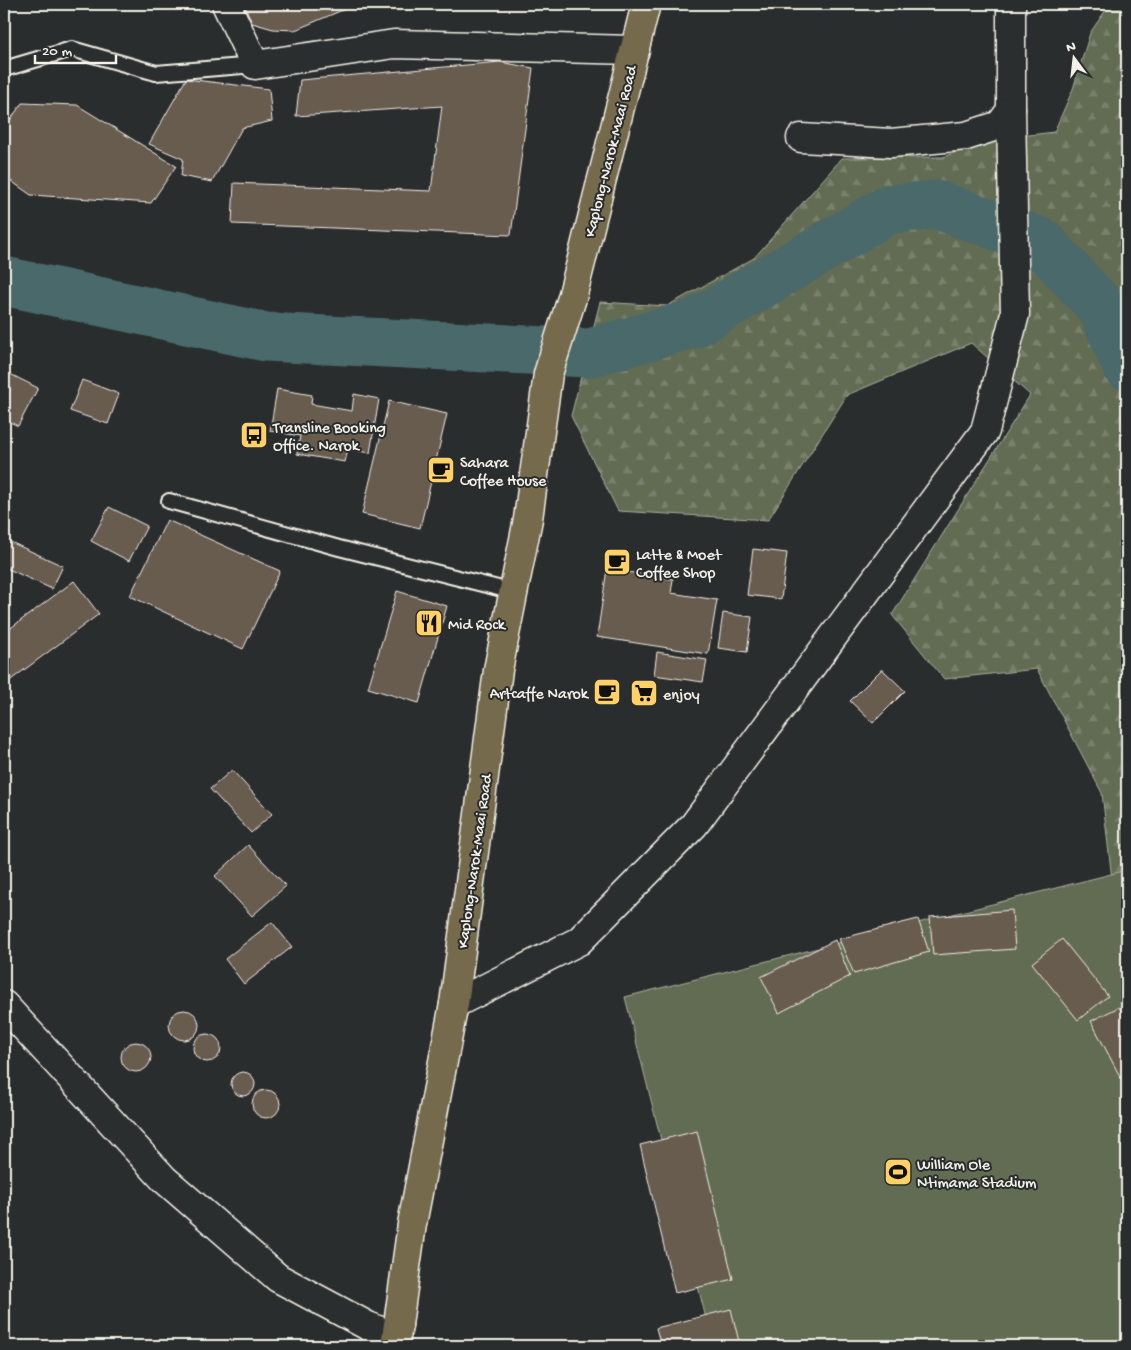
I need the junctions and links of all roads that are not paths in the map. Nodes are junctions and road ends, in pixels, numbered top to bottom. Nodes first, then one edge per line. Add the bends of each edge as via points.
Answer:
1 (226, 4) edge
2 (646, 4) edge
3 (1011, 4) edge
4 (635, 50) junction
5 (255, 65) junction
6 (4, 69) edge
7 (1010, 110) junction
8 (801, 138) dead end
9 (169, 501) dead end
10 (514, 592) junction
11 (454, 1004) junction
12 (4, 1005) edge
13 (396, 1336) edge

1 - 5 street
2 - 4 highway, Kaplong-Narok-Maai Road
3 - 7 street
4 - 5 street via 394,44
4 - 10 highway, Kaplong-Narok-Maai Road via 572,298 548,374 528,519
5 - 6 lane via 156,73 72,49
7 - 8 street via 1000,125 966,136 891,143
7 - 11 street via 1015,314 985,431 694,825 579,941
9 - 10 lane
10 - 11 highway, Kaplong-Narok-Maai Road via 498,670
11 - 13 highway, Kaplong-Narok-Maai Road via 412,1224
12 - 13 street via 164,1179 278,1278 368,1326

